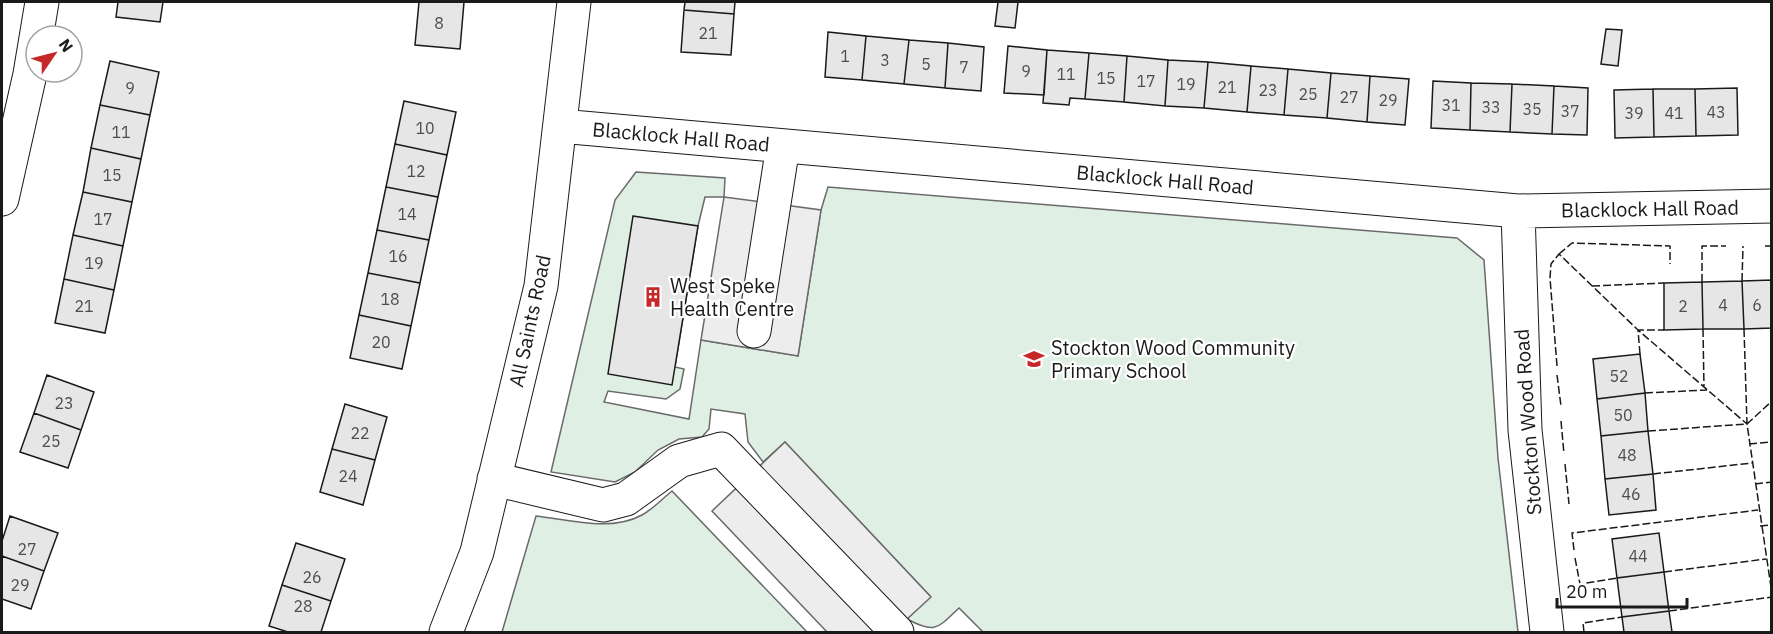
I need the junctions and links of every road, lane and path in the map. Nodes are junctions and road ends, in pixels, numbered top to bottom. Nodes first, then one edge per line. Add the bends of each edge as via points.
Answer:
1 (42, 2) edge
2 (574, 2) edge
3 (560, 126) junction
4 (783, 146) junction
5 (2, 199) edge
6 (1772, 206) edge
7 (1518, 211) junction
8 (754, 331) dead end
9 (494, 479) junction
10 (446, 633) edge
11 (897, 633) edge
12 (1548, 633) edge

1 - 5 street
2 - 3 street, All Saints Road
3 - 4 street, Blacklock Hall Road
3 - 9 street, All Saints Road via 541,286
4 - 7 street, Blacklock Hall Road
4 - 8 street
6 - 7 street, Blacklock Hall Road
7 - 12 street, Stockton Wood Road via 1525,430
9 - 10 street, All Saints Road via 477,552
9 - 11 street via 603,505 626,499 680,461 721,449

